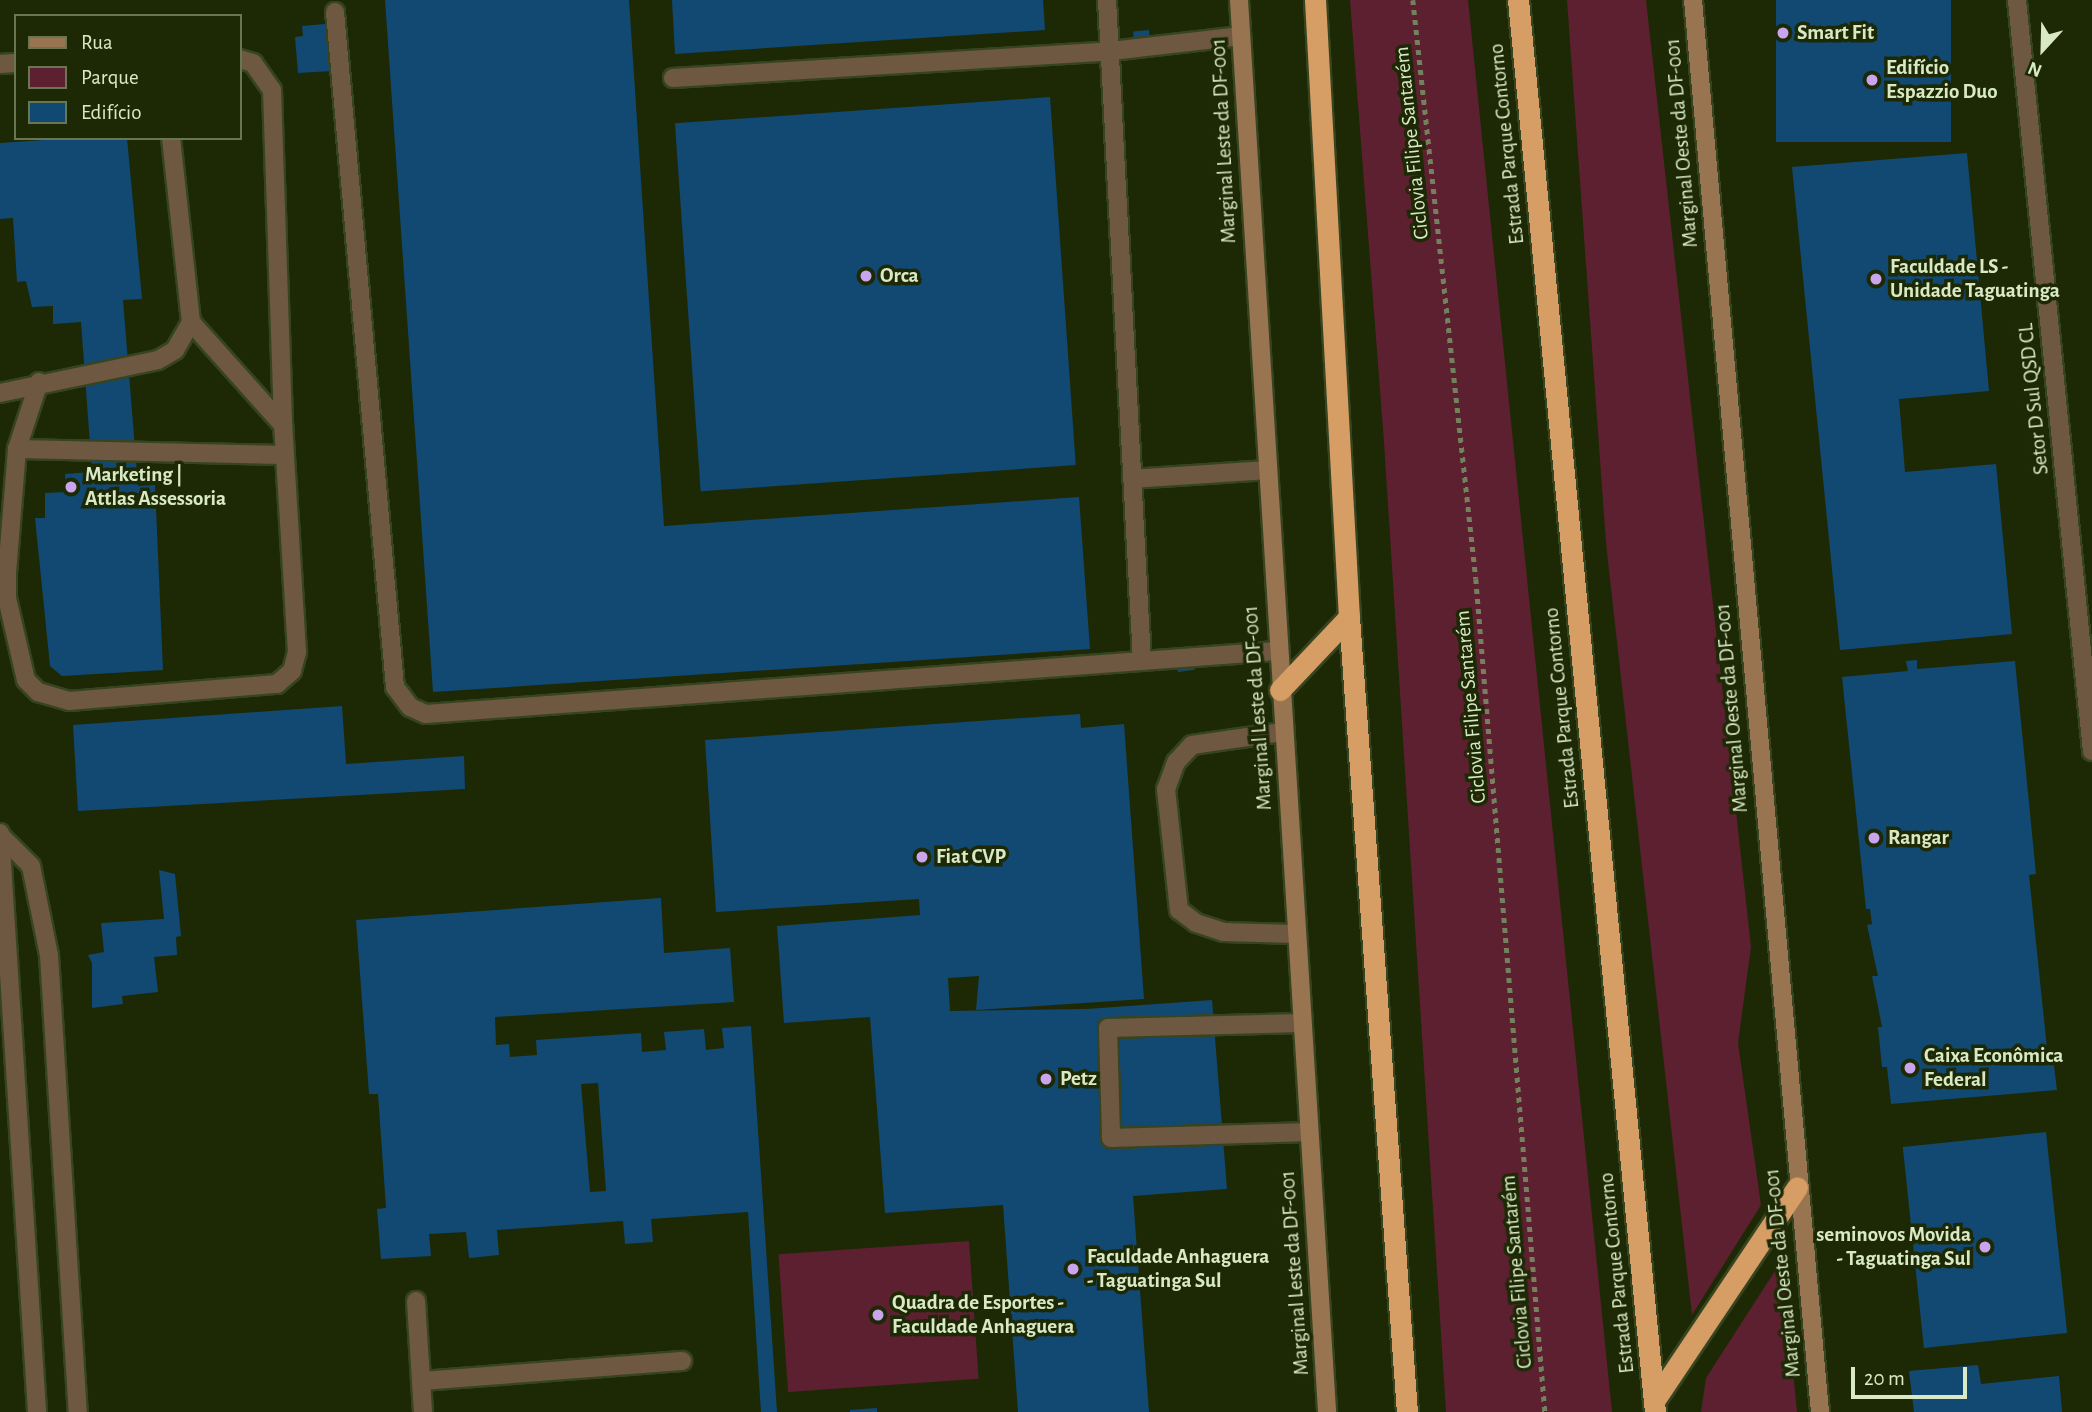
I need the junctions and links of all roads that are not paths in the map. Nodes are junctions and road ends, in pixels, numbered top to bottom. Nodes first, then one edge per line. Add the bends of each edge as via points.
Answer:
1 (1107, 0) edge
2 (1239, 0) edge
3 (1315, 0) edge
4 (1517, 0) edge
5 (1693, 0) edge
6 (2017, 0) edge
7 (335, 12) dead end
8 (1241, 36) junction
9 (1111, 51) junction
10 (242, 60) edge
11 (673, 78) dead end
12 (171, 140) edge
13 (191, 322) junction
14 (38, 382) junction
15 (0, 393) edge
16 (283, 425) junction
17 (17, 449) junction
18 (285, 455) junction
19 (1267, 470) junction
20 (1132, 479) junction
21 (1349, 617) junction
22 (1277, 651) junction
23 (1142, 661) junction
24 (1280, 690) junction
25 (1282, 732) junction
26 (2092, 751) edge
27 (1, 834) edge
28 (1296, 934) junction
29 (1302, 1023) junction
30 (1309, 1132) junction
31 (1797, 1187) junction
32 (416, 1301) dead end
33 (682, 1361) dead end
34 (421, 1381) junction
35 (1654, 1406) edge
36 (37, 1412) edge
37 (78, 1412) edge
38 (423, 1412) edge
39 (1327, 1412) edge
40 (1407, 1412) edge
41 (1820, 1412) edge

1 - 9 street
2 - 8 main road, Marginal Leste da DF-001
3 - 21 highway
4 - 35 highway, Estrada Parque Contorno
5 - 31 main road, Marginal Oeste da DF-001
6 - 26 street, Setor D Sul QSD CL
7 - 23 street via 394,687 410,707 426,714
8 - 9 street
8 - 19 main road, Marginal Leste da DF-001
9 - 11 street
9 - 20 street
10 - 16 street via 253,63 272,90
12 - 13 street
13 - 14 street via 175,351 158,360
13 - 16 street
14 - 15 street
14 - 17 street
16 - 18 street
17 - 18 street
17 - 18 street via 8,598 26,680 38,692 69,701 277,684 292,671 297,652
19 - 20 street
19 - 22 main road, Marginal Leste da DF-001
20 - 23 street
21 - 24 highway
21 - 40 highway
22 - 23 street
22 - 24 main road, Marginal Leste da DF-001
24 - 25 main road, Marginal Leste da DF-001
25 - 28 main road, Marginal Leste da DF-001
25 - 28 street via 1192,746 1177,762 1166,789 1179,910 1196,923 1223,932
27 - 36 street
27 - 37 street via 31,866 49,955
28 - 29 main road, Marginal Leste da DF-001
29 - 30 main road, Marginal Leste da DF-001
29 - 30 street via 1108,1028 1111,1138
30 - 39 main road, Marginal Leste da DF-001
31 - 35 highway
31 - 41 main road, Marginal Oeste da DF-001
32 - 34 street
33 - 34 street
34 - 38 street

